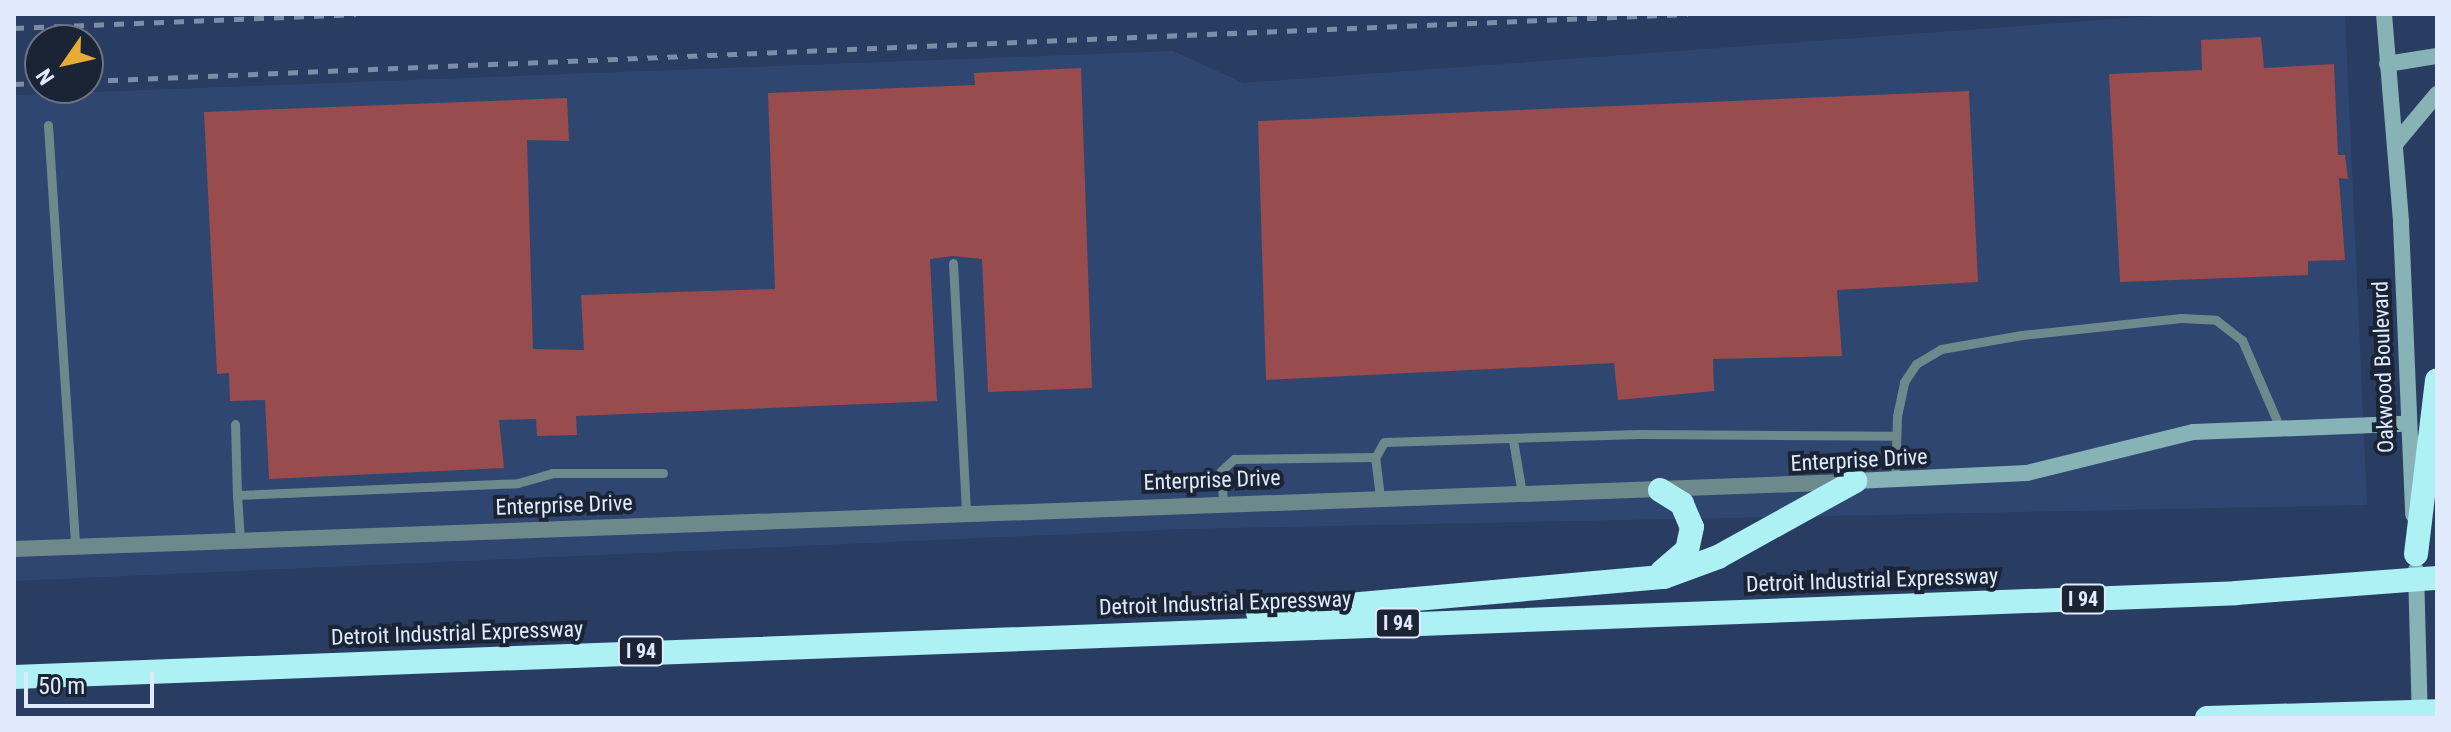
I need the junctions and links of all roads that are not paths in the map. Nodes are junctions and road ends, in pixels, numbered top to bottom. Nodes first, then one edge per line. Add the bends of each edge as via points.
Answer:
1 (2384, 14) edge
2 (2437, 56) edge
3 (2387, 64) junction
4 (2437, 94) edge
5 (48, 125) dead end
6 (2396, 143) junction
7 (953, 263) dead end
8 (2437, 380) edge
9 (235, 424) dead end
10 (2405, 424) junction
11 (2281, 430) junction
12 (1896, 436) junction
13 (1513, 440) junction
14 (1375, 457) junction
15 (663, 473) dead end
16 (1895, 480) junction
17 (1855, 481) junction
18 (1660, 490) junction
19 (1522, 494) junction
20 (237, 495) junction
21 (1380, 497) junction
22 (1223, 501) junction
23 (966, 511) junction
24 (240, 540) junction
25 (75, 547) junction
26 (14, 549) edge
27 (2416, 554) junction
28 (2437, 578) edge
29 (1640, 582) junction
30 (865, 642) junction
31 (14, 677) edge
32 (2437, 711) edge
33 (2207, 718) edge
34 (2420, 718) edge

1 - 3 main road, Oakwood Boulevard
2 - 3 main road
3 - 6 main road, Oakwood Boulevard
4 - 6 main road
5 - 25 lane
6 - 10 main road, Oakwood Boulevard
7 - 23 lane
8 - 27 highway
9 - 20 lane
10 - 11 main road, Enterprise Drive
10 - 27 main road, Oakwood Boulevard
11 - 12 lane via 2242,340 2216,320 2181,318 1941,349 1916,364 1904,382
11 - 16 main road, Enterprise Drive via 2165,436 2027,473
12 - 13 lane via 1639,434
12 - 16 lane
13 - 14 lane via 1384,442
13 - 19 lane
14 - 21 lane
14 - 22 lane via 1234,459 1221,471
15 - 20 lane via 552,473 518,483
16 - 17 main road, Enterprise Drive
17 - 18 street, Enterprise Drive
17 - 29 highway via 1718,557
18 - 19 street, Enterprise Drive
18 - 29 highway via 1687,511 1692,536 1677,563
19 - 21 street, Enterprise Drive
20 - 24 lane
21 - 22 street, Enterprise Drive
22 - 23 street, Enterprise Drive
23 - 24 street, Enterprise Drive
24 - 25 street, Enterprise Drive
25 - 26 street, Enterprise Drive
27 - 34 main road, Oakwood Boulevard
28 - 30 highway, Detroit Industrial Expressway / I 94 via 2236,593
29 - 30 highway
30 - 31 highway, Detroit Industrial Expressway / I 94
32 - 33 highway

